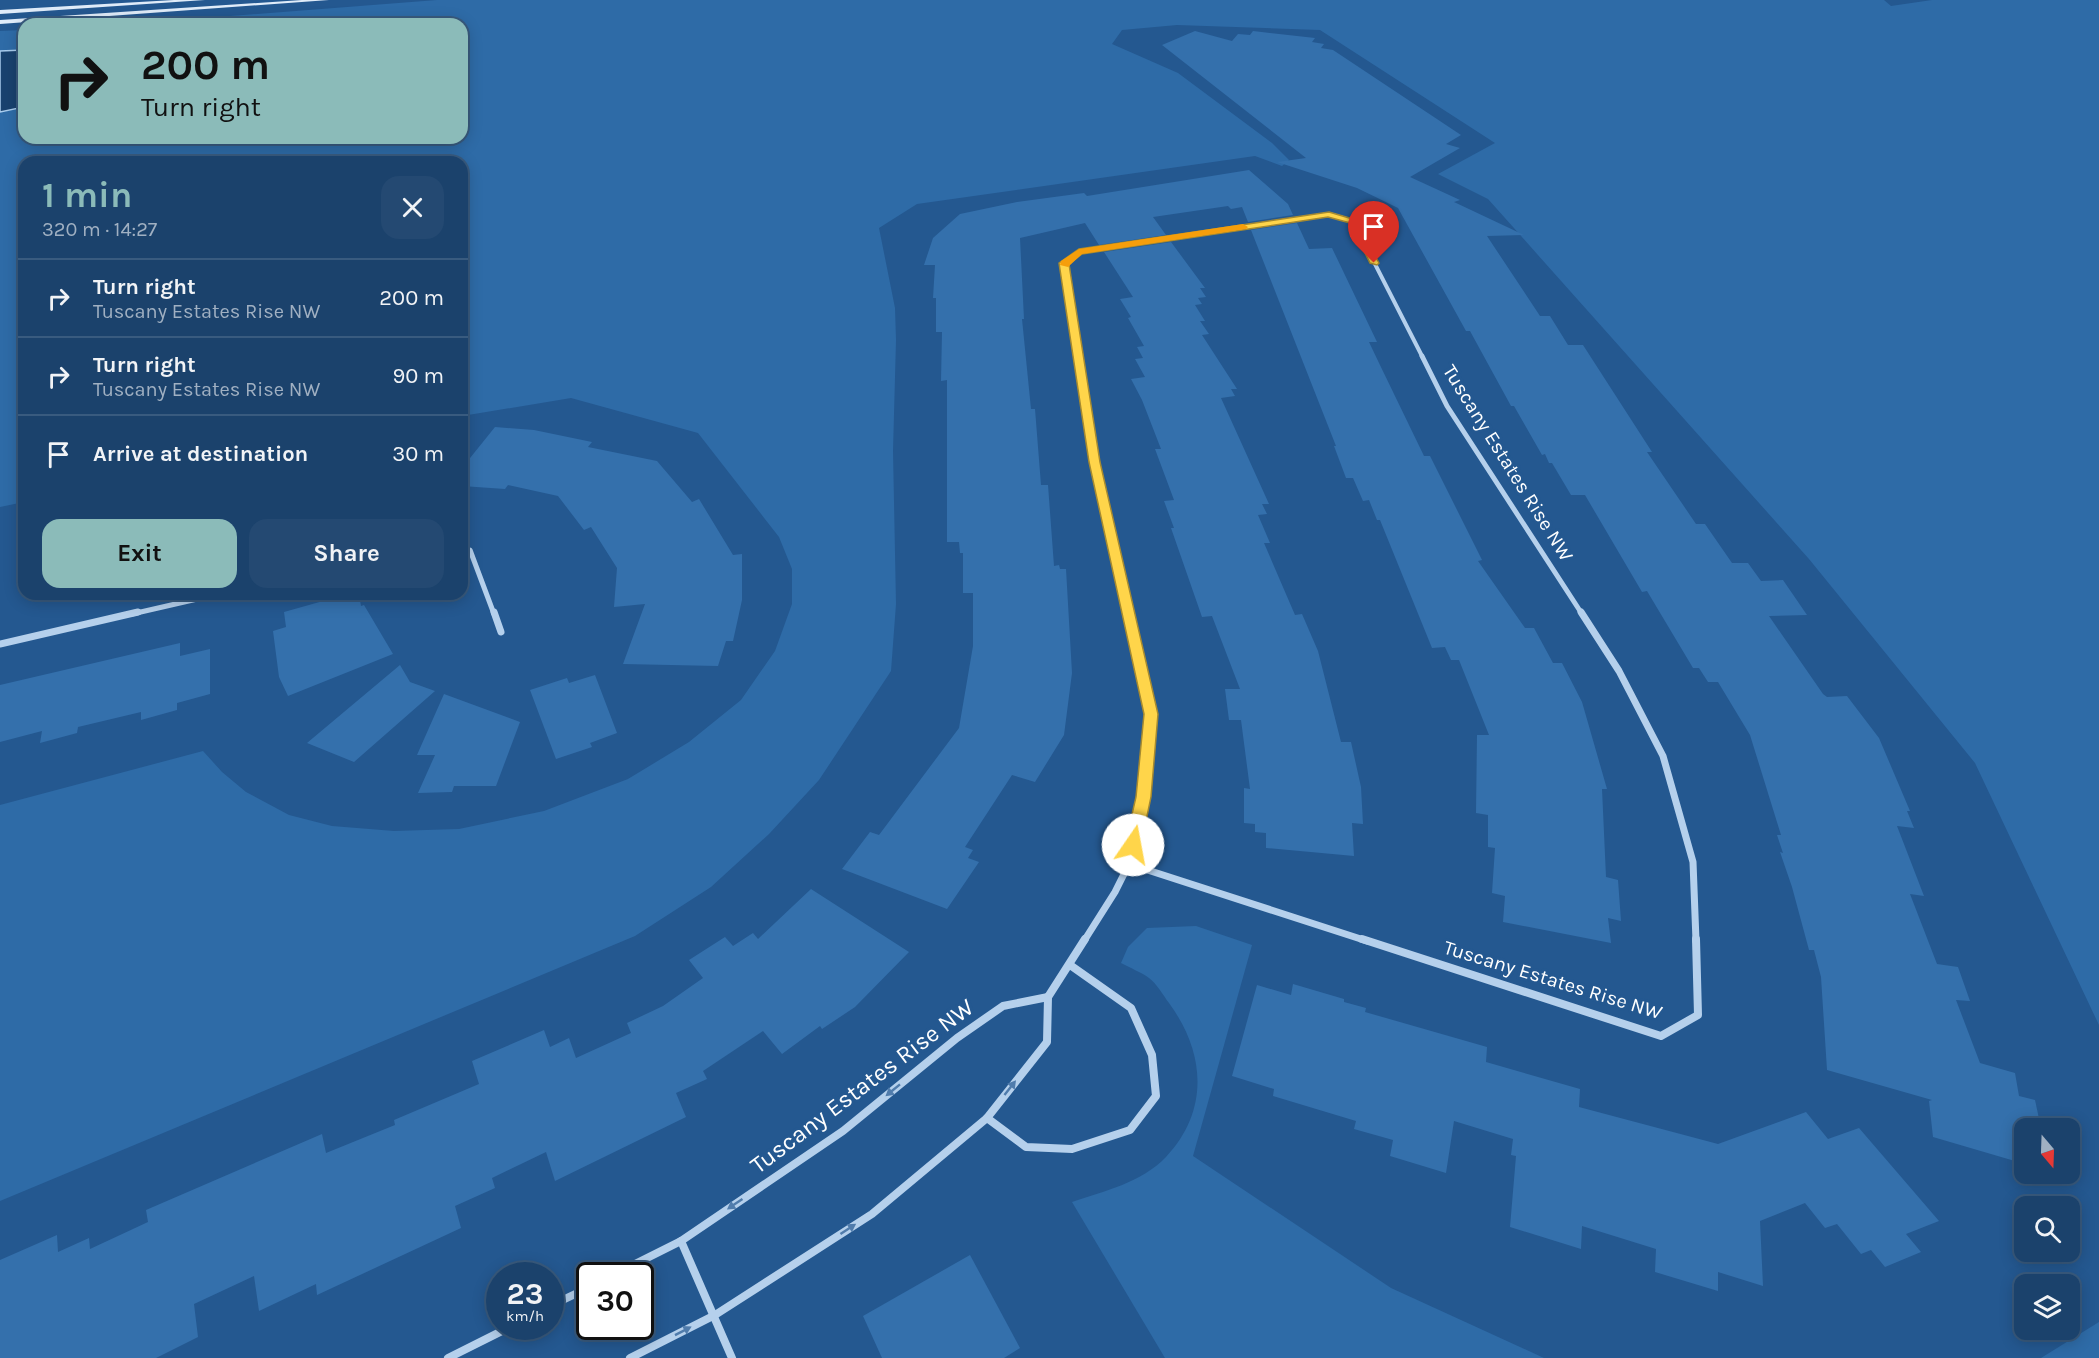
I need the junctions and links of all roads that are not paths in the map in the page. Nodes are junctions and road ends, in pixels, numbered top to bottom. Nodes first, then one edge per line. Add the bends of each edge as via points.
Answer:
1 (202, 0) edge
2 (326, 0) edge
3 (0, 12) edge
4 (59, 18) edge
5 (18, 21) edge
6 (0, 22) edge
7 (468, 550) edge
8 (193, 600) edge
9 (501, 632) dead end
10 (0, 644) edge
11 (1129, 864) junction
12 (1070, 965) junction
13 (1048, 997) junction
14 (987, 1118) junction
15 (681, 1241) junction
16 (639, 1262) edge
17 (715, 1315) junction
18 (486, 1339) edge
19 (448, 1358) edge
20 (630, 1358) edge
21 (732, 1358) edge

1 - 3 street
2 - 4 street
5 - 6 street
7 - 9 street
8 - 10 street
11 - 11 street, Tuscany Estates Rise NW via 1144,797 1151,714 1095,462 1064,263 1079,252 1329,214 1353,222 1447,406 1619,671 1663,756 1693,862 1698,1015 1661,1036
11 - 12 street, Tuscany Estates Rise NW
12 - 13 street, Tuscany Estates Rise NW
12 - 14 street via 1131,1008 1152,1055 1156,1096 1130,1130 1072,1149 1026,1147
14 -> 13 street via 1047,1042
13 -> 15 street, Tuscany Estates Rise NW via 1003,1006 957,1038 843,1131
17 -> 14 street via 872,1214
15 - 16 street, Tuscany Estates Rise NW
15 - 17 street
20 -> 17 street
17 - 21 street
18 - 19 street

